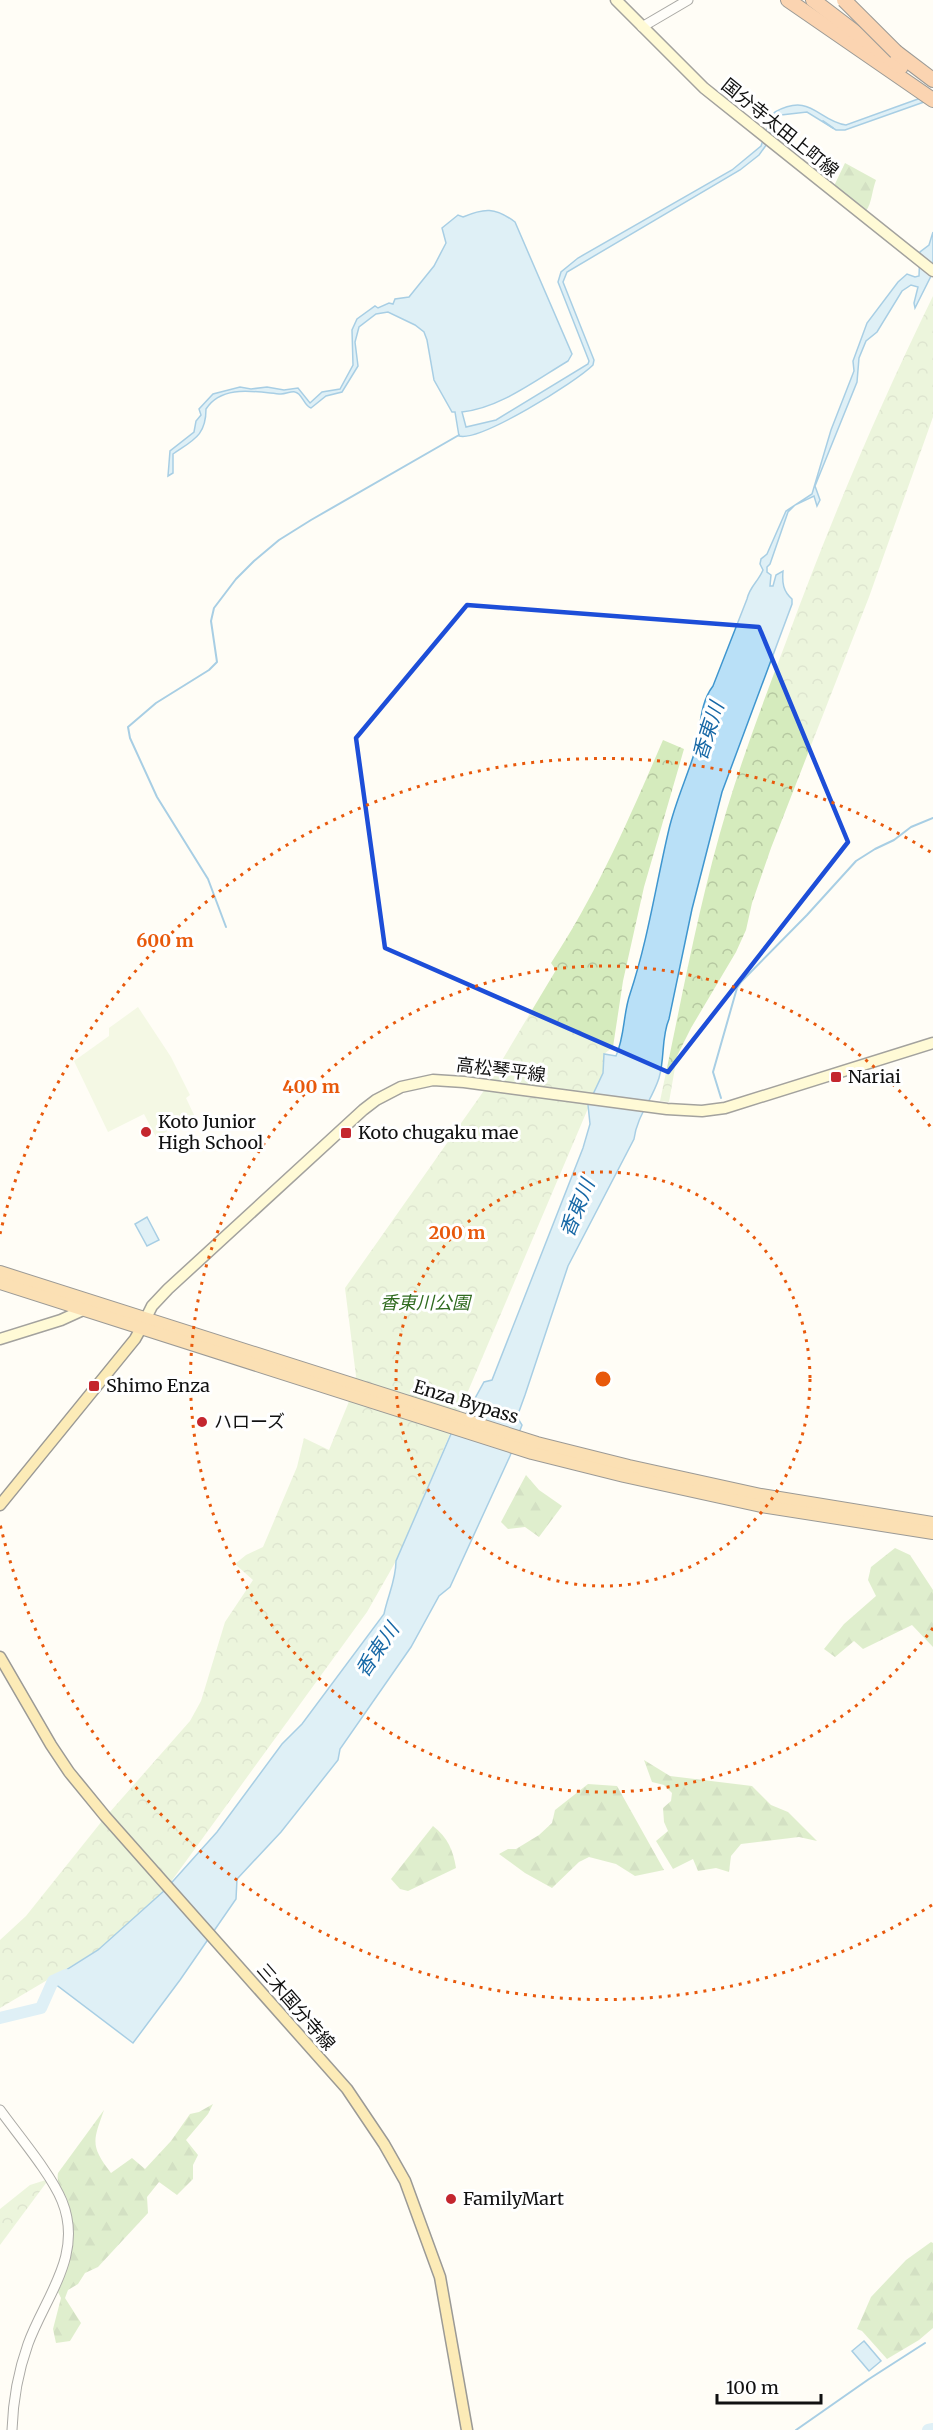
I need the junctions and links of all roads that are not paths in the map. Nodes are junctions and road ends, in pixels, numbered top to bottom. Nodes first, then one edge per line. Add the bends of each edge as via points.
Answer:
1 (616, 0) edge
2 (688, 0) edge
3 (788, 0) edge
4 (804, 0) edge
5 (813, 0) edge
6 (828, 0) edge
7 (838, 0) edge
8 (844, 0) edge
9 (642, 27) junction
10 (896, 52) junction
11 (933, 73) edge
12 (931, 91) edge
13 (933, 272) edge
14 (933, 1043) edge
15 (0, 1272) edge
16 (0, 1283) edge
17 (85, 1305) junction
18 (144, 1323) junction
19 (0, 1339) edge
20 (526, 1445) junction
21 (0, 1505) edge
22 (933, 1523) edge
23 (933, 1533) edge
24 (0, 1657) edge
25 (0, 2110) edge
26 (12, 2430) edge
27 (467, 2430) edge

1 - 9 main road, 国分寺太田上町線
2 - 9 street
3 - 12 highway
4 - 12 highway
5 - 12 highway
6 - 10 highway, bridge
7 - 11 highway
8 - 10 highway, bridge
9 - 13 main road, 国分寺太田上町線 via 685,72
10 - 12 highway
14 - 18 main road, 高松琴平線 via 725,1108 702,1111 433,1080 401,1087 376,1100 295,1170 168,1289 152,1306
15 - 17 highway, Enza Bypass
16 - 17 highway, Enza Bypass
17 - 18 highway, Enza Bypass
17 - 19 main road via 61,1320
18 - 20 highway, Enza Bypass
18 - 21 main road
20 - 22 highway, Enza Bypass via 761,1495
20 - 23 highway, Enza Bypass via 624,1476 762,1506
24 - 27 main road, 三木国分寺線 via 69,1772 363,2111 405,2181 441,2277
25 - 26 street via 62,2201 68,2235 58,2282 28,2343 17,2383

